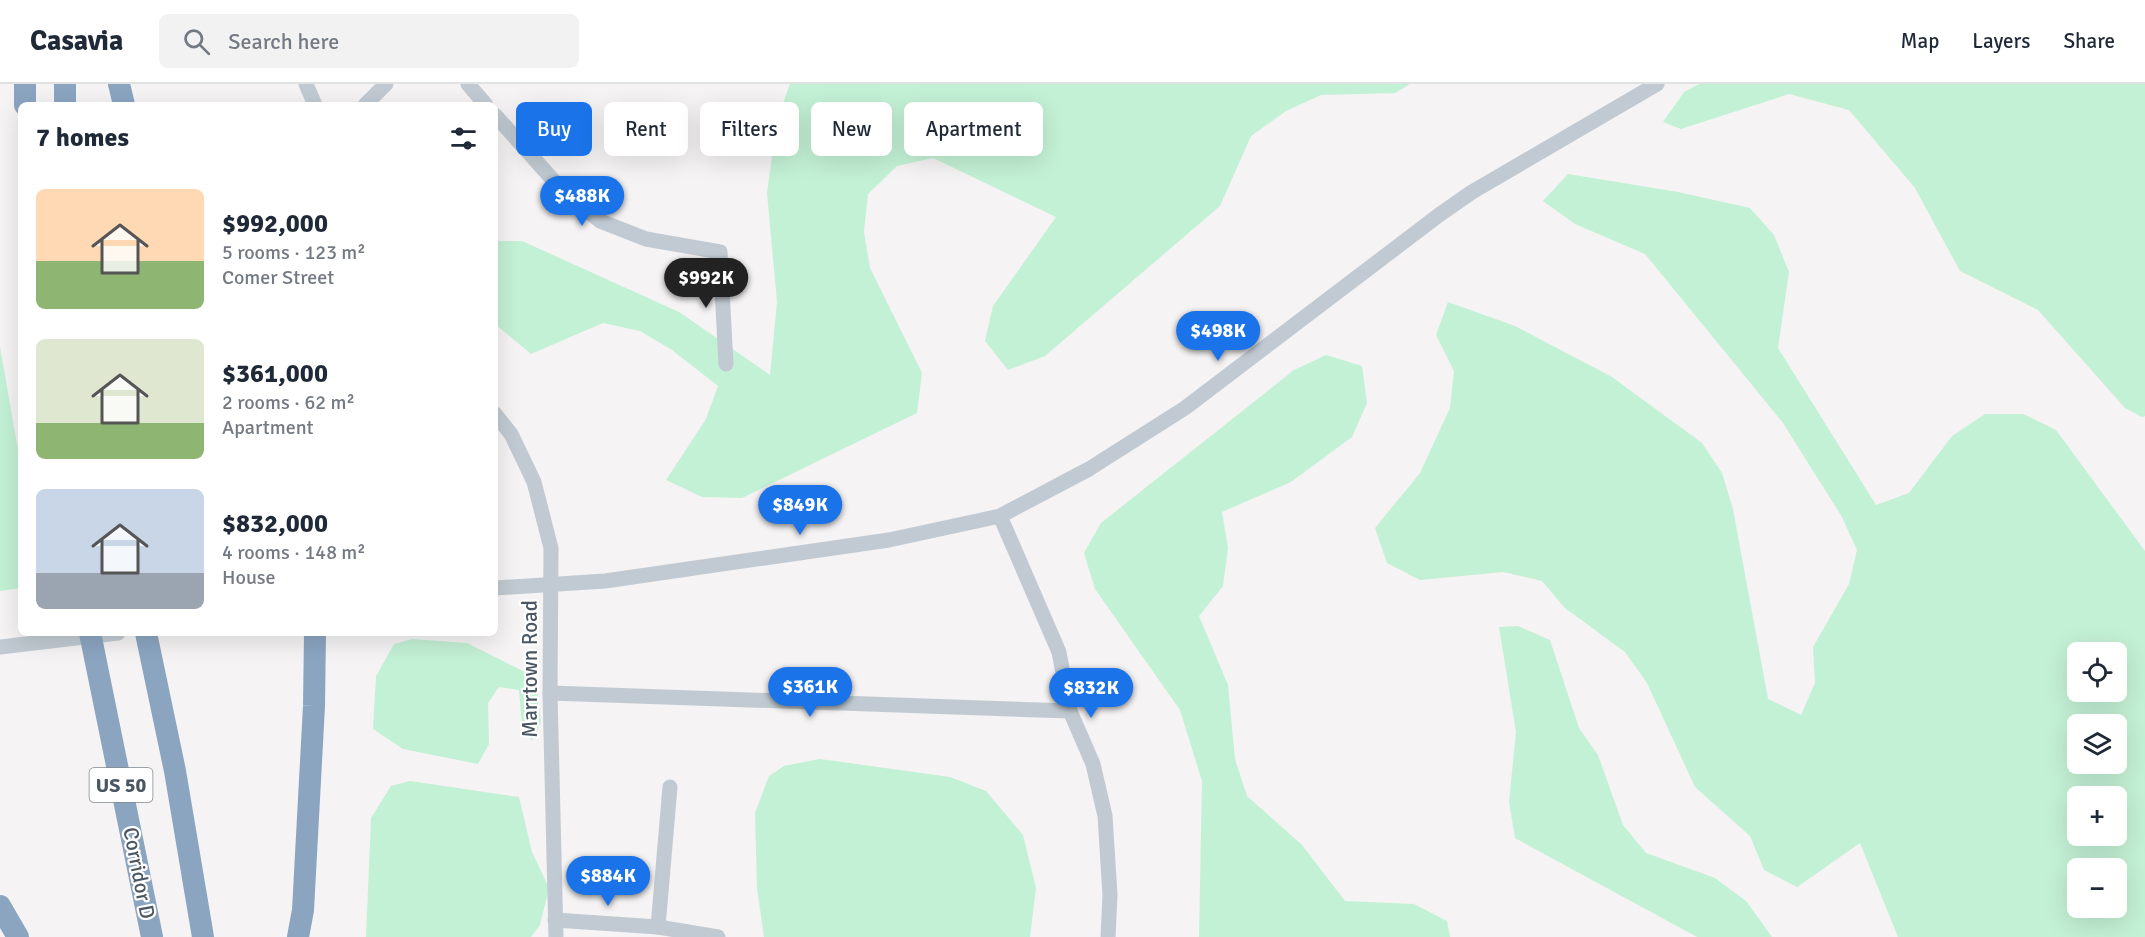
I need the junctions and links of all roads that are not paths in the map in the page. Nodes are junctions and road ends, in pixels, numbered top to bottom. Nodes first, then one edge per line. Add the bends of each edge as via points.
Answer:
1 (26, 84) edge
2 (65, 84) edge
3 (119, 84) edge
4 (306, 84) edge
5 (386, 84) edge
6 (468, 84) edge
7 (1657, 84) edge
8 (25, 102) edge
9 (65, 102) edge
10 (123, 102) edge
11 (314, 102) edge
12 (368, 102) edge
13 (483, 102) edge
14 (498, 118) edge
15 (726, 364) dead end
16 (498, 418) edge
17 (1000, 516) junction
18 (498, 588) edge
19 (91, 636) edge
20 (94, 636) edge
21 (147, 636) edge
22 (315, 636) edge
23 (5, 647) edge
24 (550, 693) junction
25 (1070, 711) junction
26 (670, 787) dead end
27 (0, 906) edge
28 (555, 920) junction
29 (658, 927) junction
30 (18, 937) edge
31 (152, 937) edge
32 (203, 937) edge
33 (298, 937) edge
34 (556, 937) edge
35 (718, 937) edge
36 (1108, 937) edge

1 - 8 highway
2 - 9 highway
3 - 10 highway
4 - 11 street
5 - 12 street
6 - 13 street
7 - 17 street via 1439,215 1185,408 1089,469
14 - 15 street via 562,190 600,221 646,239 720,252
16 - 24 street, Marrtown Road via 511,434 534,482 551,548
17 - 18 street via 889,540 605,580
17 - 25 street via 1059,652
19 - 31 highway, Corridor D / US 50
20 - 23 street
21 - 32 highway, US 50 via 175,771
22 - 33 highway via 312,751
24 - 25 street
24 - 28 street, Marrtown Road
25 - 36 street via 1093,764 1105,816 1110,896
26 - 29 street
27 - 30 highway
28 - 29 street
28 - 34 street, Marrtown Road
29 - 35 street

